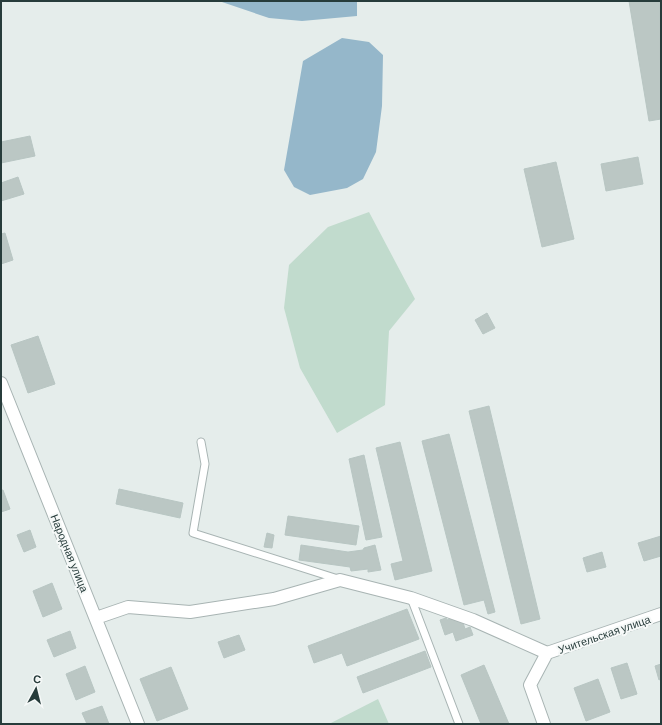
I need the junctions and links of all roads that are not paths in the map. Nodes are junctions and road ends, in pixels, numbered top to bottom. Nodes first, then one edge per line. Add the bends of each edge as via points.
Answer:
1 (1, 383) edge
2 (201, 442) dead end
3 (340, 580) junction
4 (411, 598) junction
5 (661, 614) edge
6 (96, 618) junction
7 (547, 653) junction
8 (138, 724) edge
9 (458, 724) edge
10 (544, 724) edge

1 - 6 street, Народная улица
2 - 3 lane via 205,464 193,533
3 - 4 street
3 - 6 street via 274,598 190,612 128,607
4 - 7 street via 473,620
4 - 9 lane
5 - 7 street, Учительская улица
6 - 8 street, Народная улица
7 - 10 street via 530,685

